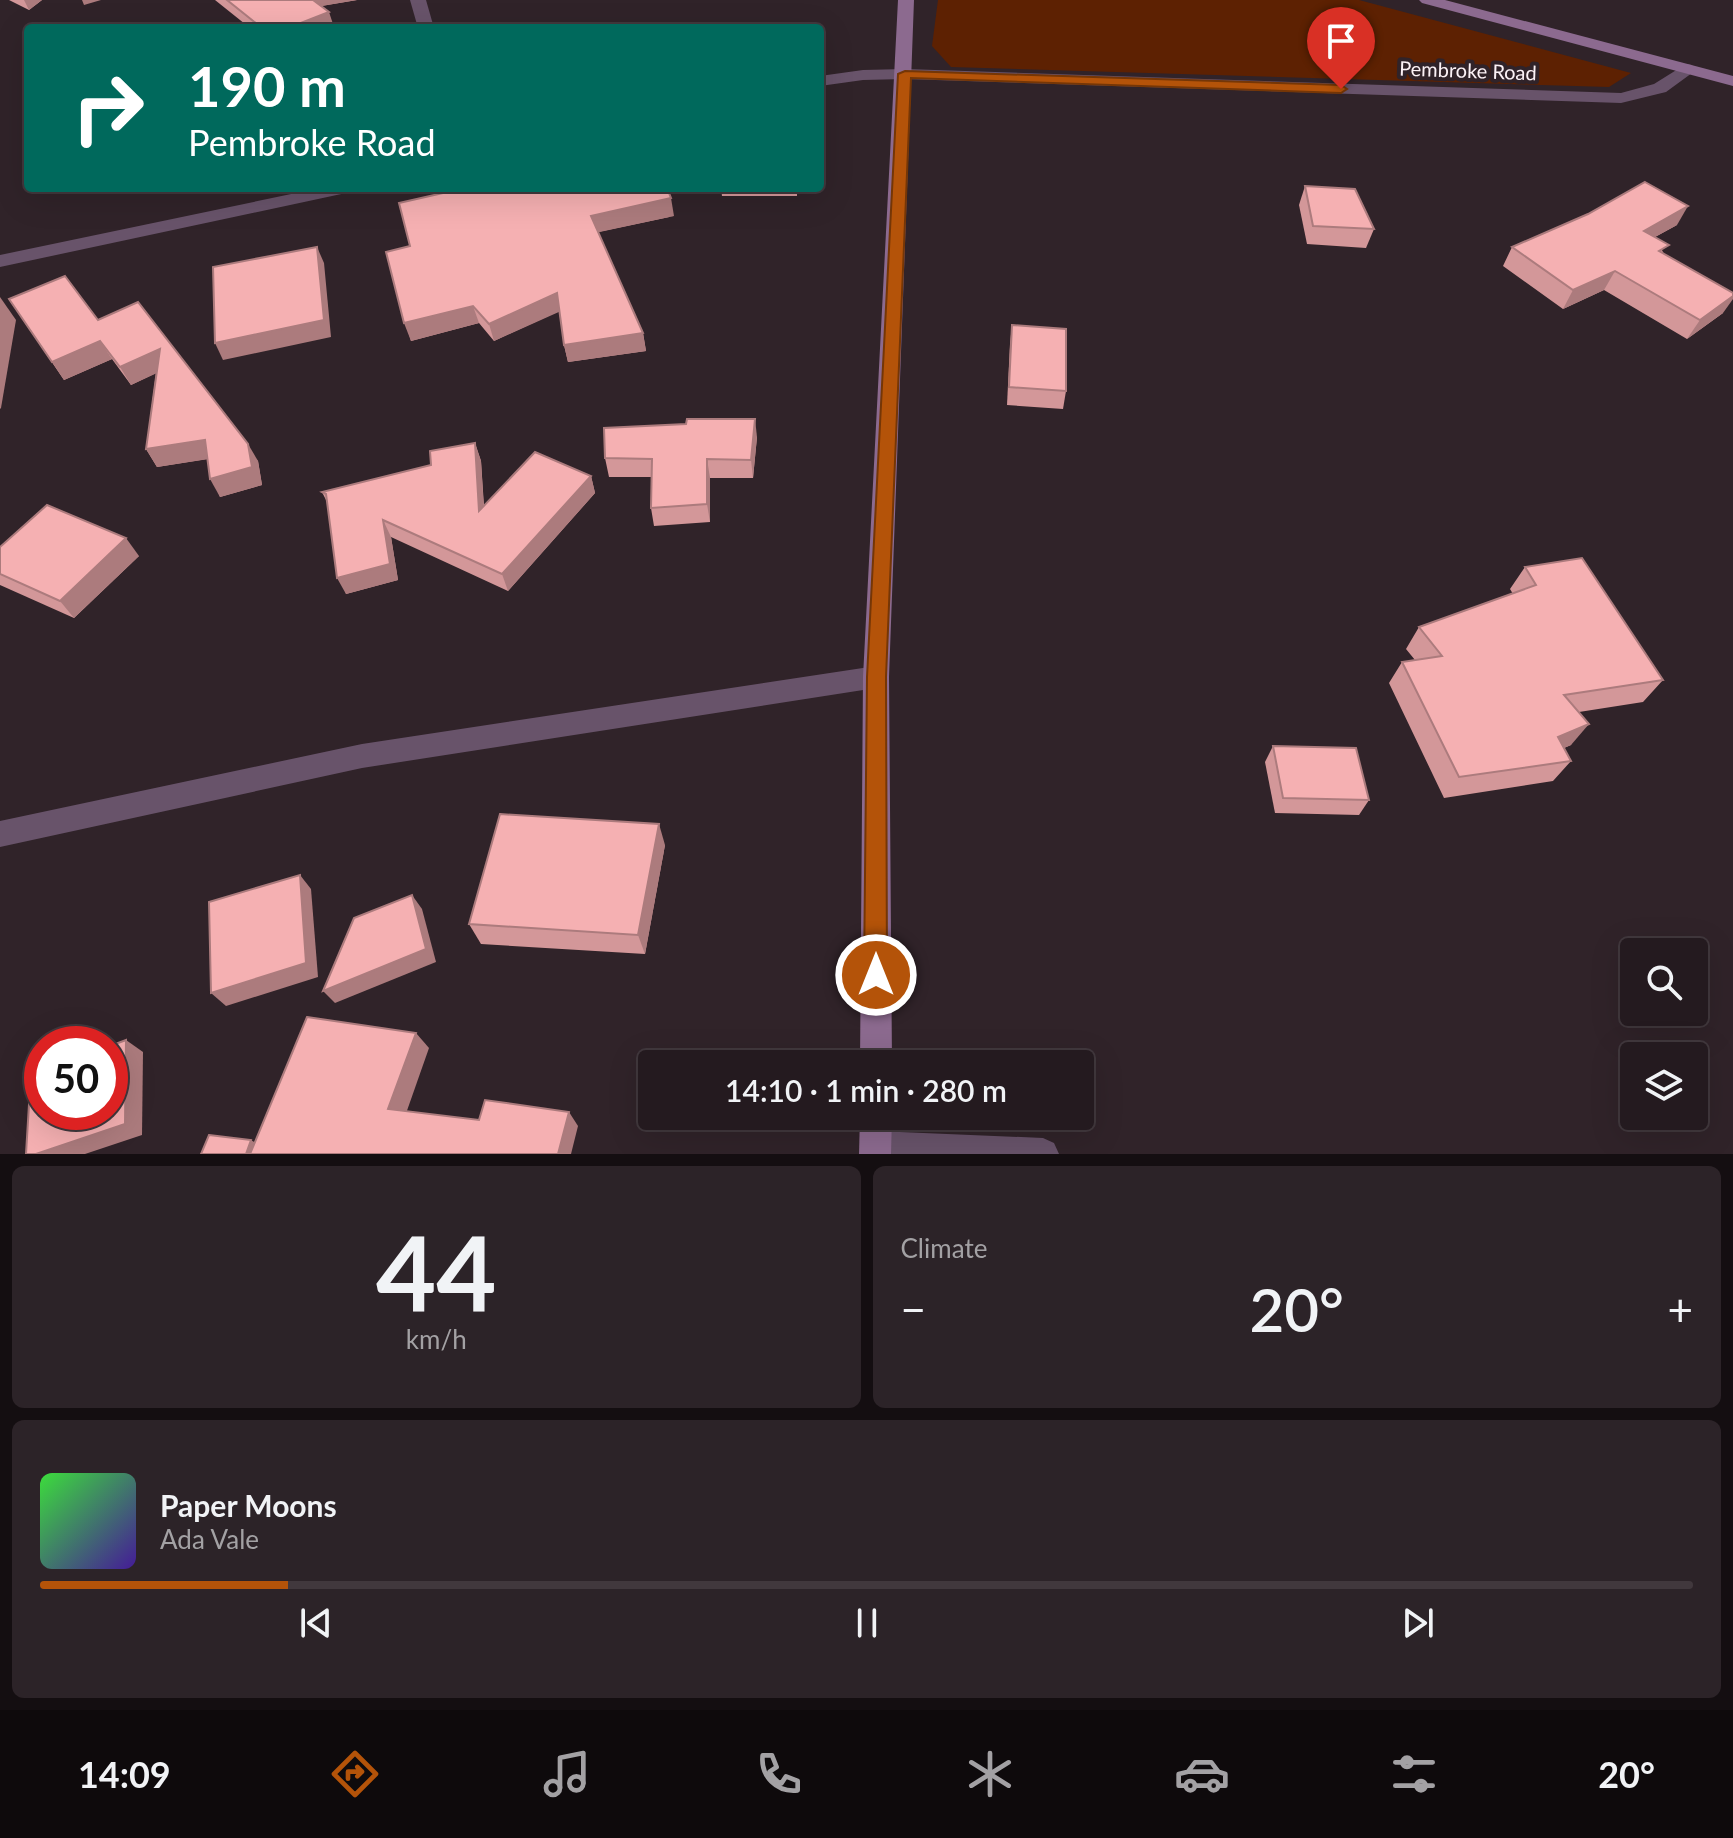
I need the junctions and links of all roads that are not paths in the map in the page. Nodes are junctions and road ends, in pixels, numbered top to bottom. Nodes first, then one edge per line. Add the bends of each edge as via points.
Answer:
1 (418, 0) edge
2 (906, 0) edge
3 (1427, 0) edge
4 (425, 24) edge
5 (1686, 69) junction
6 (905, 74) junction
7 (824, 80) edge
8 (1733, 81) edge
9 (327, 192) edge
10 (0, 261) edge
11 (876, 677) junction
12 (0, 834) edge
13 (876, 1050) edge
14 (875, 1139) edge
15 (1043, 1154) edge

1 - 4 street
2 - 6 main road
3 - 5 main road
5 - 6 street, Pembroke Road via 1660,88 1621,98
5 - 8 main road
6 - 7 street, Pembroke Road
6 - 11 main road
9 - 10 street
11 - 12 street via 362,756
11 - 13 main road
14 - 15 street

